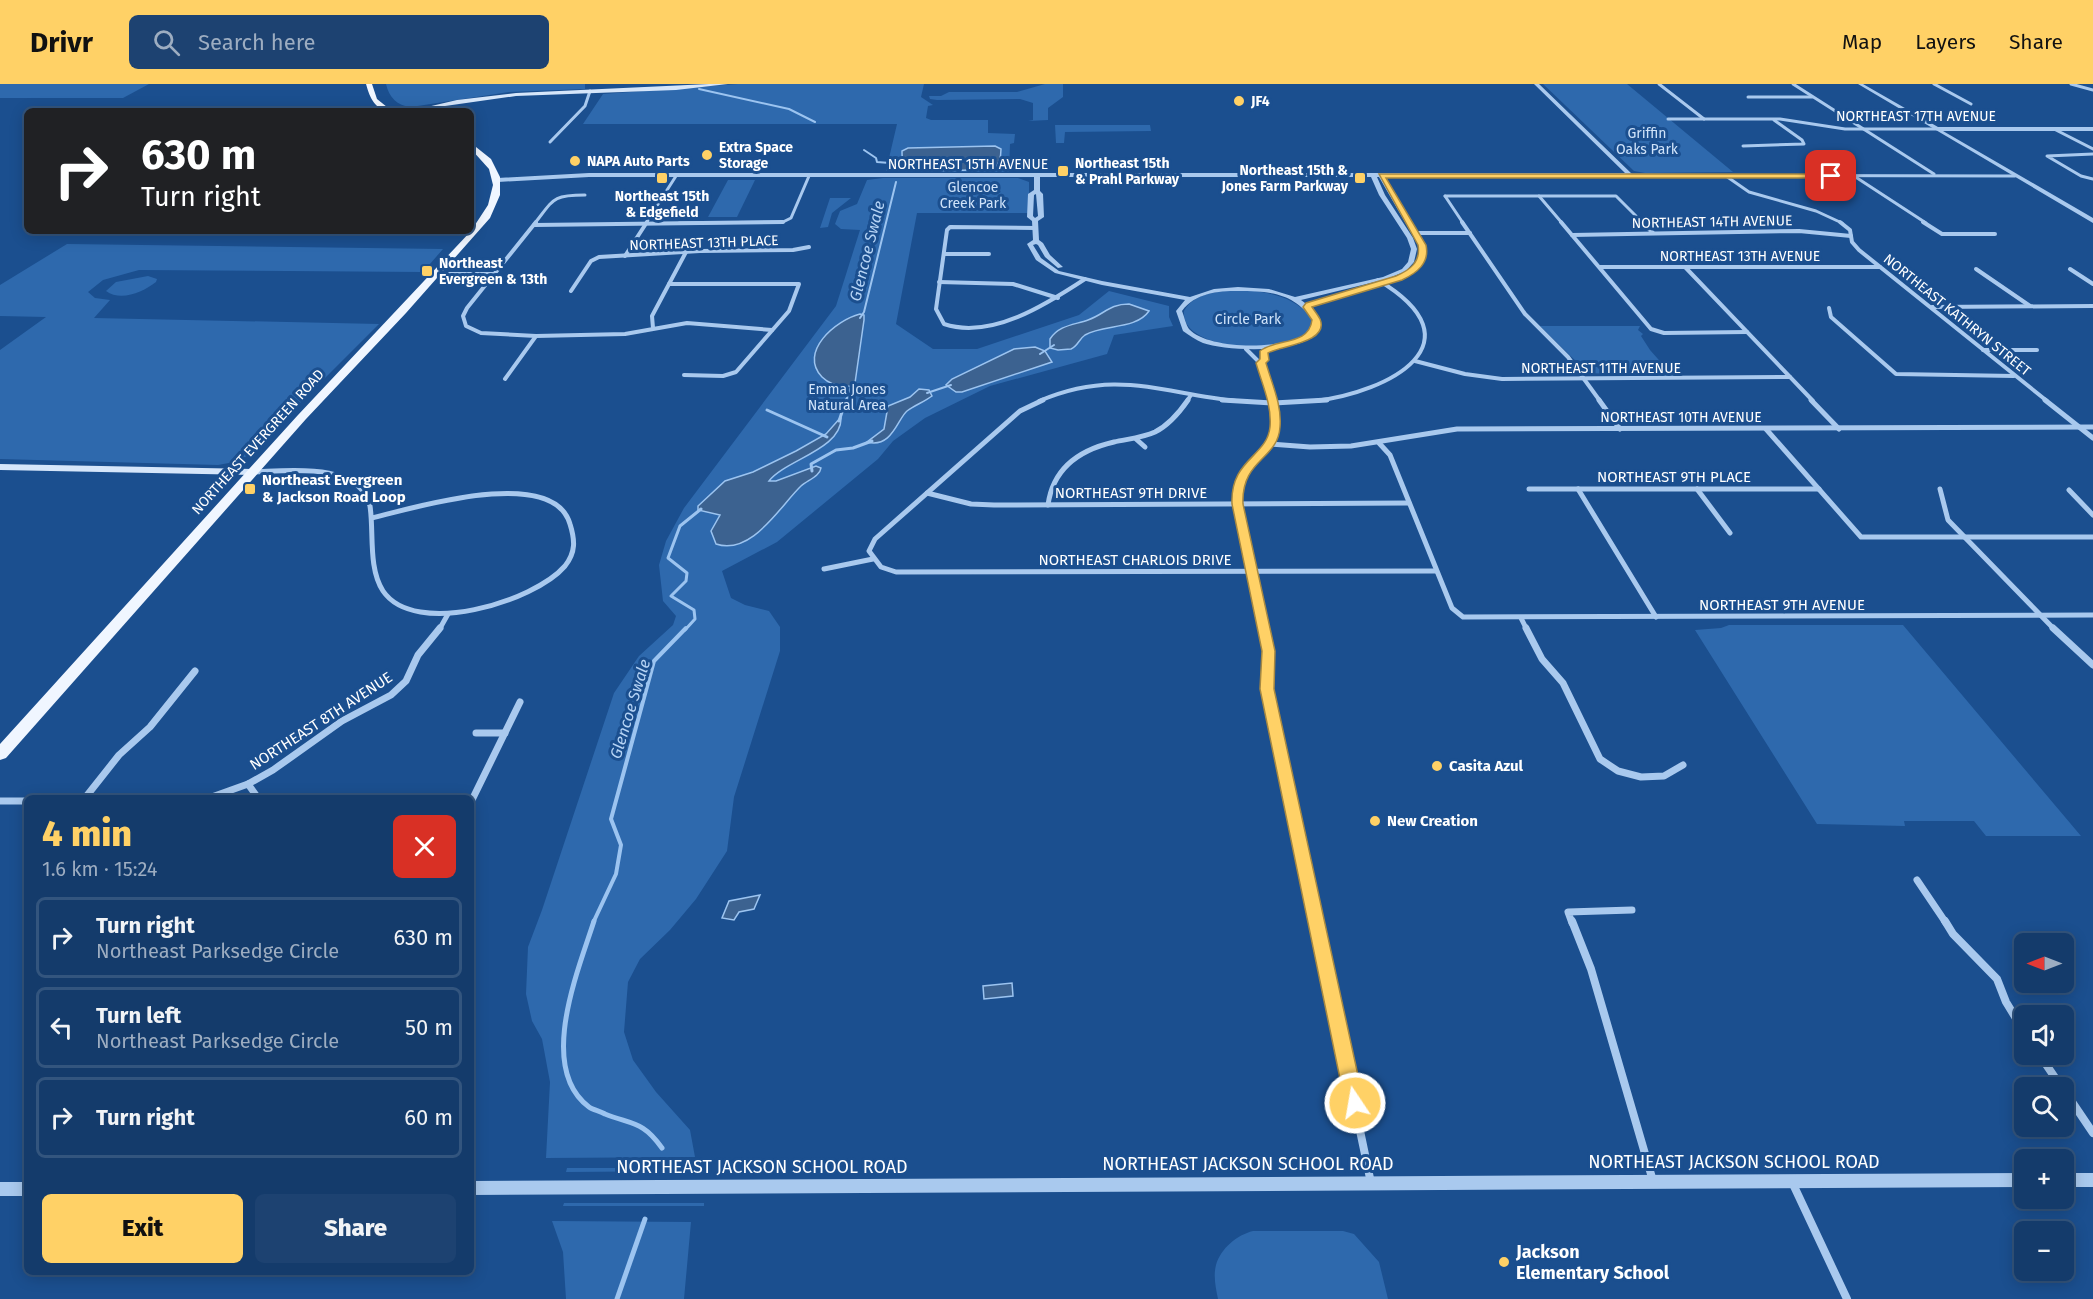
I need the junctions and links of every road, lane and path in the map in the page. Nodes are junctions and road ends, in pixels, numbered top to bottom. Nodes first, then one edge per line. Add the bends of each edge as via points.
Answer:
1 (369, 84) edge
2 (725, 84) edge
3 (1536, 84) edge
4 (1659, 84) edge
5 (1793, 84) edge
6 (1860, 84) edge
7 (1934, 84) edge
8 (2071, 84) edge
9 (2093, 90) edge
10 (590, 91) junction
11 (1748, 97) dead end
12 (1813, 97) junction
13 (1971, 104) dead end
14 (385, 108) edge
15 (431, 108) edge
16 (1668, 119) dead end
17 (1704, 119) junction
18 (1773, 119) junction
19 (1863, 129) junction
20 (1937, 129) junction
21 (2054, 129) junction
22 (2093, 129) edge
23 (550, 142) dead end
24 (1743, 146) dead end
25 (474, 147) edge
26 (2093, 149) edge
27 (2093, 154) edge
28 (1037, 175) junction
29 (1373, 175) junction
30 (1382, 175) junction
31 (676, 176) junction
32 (809, 176) junction
33 (1630, 176) junction
34 (1726, 176) junction
35 (1853, 176) junction
36 (1937, 176) junction
37 (2015, 176) junction
38 (2093, 179) edge
39 (498, 180) junction
40 (1037, 190) junction
41 (585, 195) dead end
42 (1539, 196) junction
43 (1818, 208) dead end
44 (1812, 211) junction
45 (2093, 222) edge
46 (1036, 224) junction
47 (534, 225) junction
48 (644, 225) junction
49 (474, 231) edge
50 (1415, 233) junction
51 (1470, 233) junction
52 (1653, 233) junction
53 (471, 234) edge
54 (1995, 234) dead end
55 (1572, 235) junction
56 (1851, 236) junction
57 (809, 247) dead end
58 (686, 252) junction
59 (944, 254) junction
60 (989, 254) dead end
61 (625, 256) junction
62 (1600, 267) junction
63 (1685, 267) junction
64 (1881, 267) junction
65 (1976, 269) dead end
66 (2070, 269) dead end
67 (437, 274) junction
68 (494, 274) junction
69 (1085, 279) junction
70 (939, 282) junction
71 (1381, 282) junction
72 (669, 284) junction
73 (1102, 284) junction
74 (2093, 284) edge
75 (571, 291) dead end
76 (1058, 298) junction
77 (1191, 299) junction
78 (1294, 299) junction
79 (2093, 306) edge
80 (1181, 307) junction
81 (1307, 307) junction
82 (1932, 307) junction
83 (2030, 307) junction
84 (1829, 308) dead end
85 (653, 328) junction
86 (772, 330) junction
87 (1747, 332) junction
88 (536, 336) junction
89 (1246, 349) junction
90 (1269, 349) junction
91 (1983, 350) junction
92 (2037, 350) dead end
93 (1415, 361) junction
94 (1261, 363) junction
95 (684, 375) dead end
96 (2014, 376) junction
97 (1790, 377) junction
98 (1585, 378) junction
99 (505, 380) dead end
100 (1191, 395) junction
101 (1273, 403) junction
102 (2079, 428) junction
103 (2093, 428) edge
104 (1620, 429) junction
105 (1767, 429) junction
106 (1839, 429) junction
107 (2093, 438) edge
108 (1136, 439) junction
109 (1379, 443) junction
110 (1270, 444) junction
111 (1144, 447) dead end
112 (0, 467) edge
113 (253, 472) junction
114 (1529, 489) dead end
115 (1578, 489) junction
116 (1697, 489) junction
117 (1819, 489) junction
118 (1940, 489) dead end
119 (2069, 490) dead end
120 (927, 493) junction
121 (1409, 502) junction
122 (1237, 504) junction
123 (1048, 505) junction
124 (2093, 515) edge
125 (372, 518) junction
126 (1730, 533) dead end
127 (1964, 537) junction
128 (2093, 537) edge
129 (873, 559) junction
130 (824, 569) dead end
131 (1252, 571) junction
132 (1436, 571) junction
133 (448, 614) junction
134 (2093, 615) edge
135 (2042, 616) junction
136 (1656, 617) junction
137 (1521, 618) junction
138 (2093, 665) edge
139 (195, 671) dead end
140 (520, 702) dead end
141 (476, 733) dead end
142 (505, 733) junction
143 (0, 754) edge
144 (1683, 765) dead end
145 (248, 784) junction
146 (87, 795) edge
147 (217, 795) edge
148 (256, 795) edge
149 (474, 796) edge
150 (0, 801) edge
151 (24, 801) edge
152 (1917, 880) dead end
153 (1632, 910) dead end
154 (2014, 1015) edge
155 (2074, 1105) edge
156 (2093, 1133) edge
157 (2014, 1180) edge
158 (2074, 1180) edge
159 (2093, 1180) edge
160 (1654, 1182) junction
161 (1791, 1182) junction
162 (1371, 1184) junction
163 (474, 1188) edge
164 (0, 1189) edge
165 (24, 1189) edge
166 (1848, 1299) edge

1 - 14 main road via 372,96
2 - 10 main road
3 - 33 street
4 - 17 street
5 - 12 street
6 - 20 street
7 - 13 street
8 - 9 street
10 - 15 main road via 513,94
10 - 23 street via 585,106
11 - 12 street
12 - 19 street
16 - 17 street, NORTHEAST 17TH AVENUE
17 - 18 street, NORTHEAST 17TH AVENUE
18 - 19 street, NORTHEAST 17TH AVENUE
18 - 24 street via 1804,144
19 - 20 street, NORTHEAST 17TH AVENUE
19 - 36 street
20 - 21 street, NORTHEAST 17TH AVENUE
20 - 37 street
21 - 22 street, NORTHEAST 17TH AVENUE
21 - 26 street
25 - 39 main road via 488,159
27 - 38 street via 2047,156
28 - 29 street, NORTHEAST 15TH AVENUE
28 - 32 street, NORTHEAST 15TH AVENUE
28 - 40 street
29 - 30 street, NORTHEAST 15TH AVENUE
29 - 71 street via 1414,249 1409,266
30 - 33 street, NORTHEAST 15TH AVENUE
30 - 50 street
31 - 32 street, NORTHEAST 15TH AVENUE
31 - 39 street, NORTHEAST 15TH AVENUE
31 - 48 street
32 - 48 street via 786,221
33 - 34 street, NORTHEAST 15TH AVENUE
34 - 35 street, NORTHEAST 15TH AVENUE
34 - 44 street, NORTHEAST KATHRYN STREET via 1750,192
35 - 36 street, NORTHEAST 15TH AVENUE
35 - 54 street via 1942,234
36 - 37 street, NORTHEAST 15TH AVENUE
37 - 45 street
39 - 49 main road, NORTHEAST EVERGREEN ROAD via 495,199
40 - 46 street via 1041,217
40 - 46 street via 1031,194 1030,217
41 - 47 street via 557,197
42 - 51 street via 1444,196
42 - 52 street via 1616,196
42 - 55 street
43 - 44 street
44 - 56 street, NORTHEAST KATHRYN STREET via 1843,224
46 - 59 street via 950,227
46 - 69 street via 1036,241 1030,244 1038,259 1057,272
47 - 48 street
47 - 68 street
48 - 61 street
50 - 51 street
50 - 71 street via 1423,248 1419,264 1411,273
51 - 98 street via 1525,314
52 - 55 street, NORTHEAST 14TH AVENUE
52 - 56 street, NORTHEAST 14TH AVENUE via 1799,231
53 - 67 main road, NORTHEAST EVERGREEN ROAD
55 - 62 street
56 - 64 street, NORTHEAST KATHRYN STREET via 1855,246
57 - 58 street, NORTHEAST 13TH PLACE
58 - 61 street, NORTHEAST 13TH PLACE
58 - 72 street
59 - 60 street
59 - 70 street
61 - 75 street, NORTHEAST 13TH PLACE via 591,261
62 - 63 street, NORTHEAST 13TH AVENUE
62 - 87 street via 1657,332
63 - 64 street, NORTHEAST 13TH AVENUE
63 - 87 street
64 - 82 street, NORTHEAST KATHRYN STREET
65 - 83 street
66 - 74 street
67 - 68 street
67 - 113 main road, NORTHEAST EVERGREEN ROAD
68 - 88 street via 467,308 463,316 466,326 481,333
69 - 73 street
69 - 76 street
70 - 76 street via 993,281
70 - 76 street via 937,316 943,324 960,330 980,327
71 - 78 street
71 - 81 street
71 - 93 street via 1413,306 1423,322 1425,340
72 - 85 street via 652,316
72 - 86 street via 799,284 793,305
73 - 77 street
73 - 80 street
77 - 78 street via 1214,291 1244,289
77 - 80 street
78 - 81 street
79 - 83 street
80 - 89 street via 1180,320 1192,333 1216,344
81 - 90 street via 1317,320 1311,334
82 - 83 street
82 - 91 street, NORTHEAST KATHRYN STREET
84 - 96 street via 1831,318 1896,374
85 - 86 street via 705,323
85 - 88 street via 606,335
86 - 95 street via 730,375
87 - 97 street
88 - 99 street
89 - 90 street
89 - 94 street
90 - 94 street
91 - 92 street
91 - 96 street, NORTHEAST KATHRYN STREET
93 - 98 street, NORTHEAST 11TH AVENUE via 1484,378
93 - 101 street via 1392,378 1358,392 1320,400
94 - 101 street
96 - 102 street, NORTHEAST KATHRYN STREET
97 - 98 street, NORTHEAST 11TH AVENUE
97 - 106 street
98 - 104 street
100 - 101 street
100 - 108 street via 1177,416 1160,429
100 - 120 street via 1122,383 1040,400 1020,411
101 - 110 street via 1276,421
102 - 103 street, NORTHEAST 10TH AVENUE
102 - 106 street, NORTHEAST 10TH AVENUE
102 - 107 street, NORTHEAST KATHRYN STREET
104 - 105 street, NORTHEAST 10TH AVENUE
104 - 109 street, NORTHEAST 10TH AVENUE via 1457,429
105 - 106 street, NORTHEAST 10TH AVENUE
105 - 117 street
108 - 111 street
108 - 123 street via 1107,444 1064,466 1054,478
109 - 110 street, NORTHEAST 10TH AVENUE via 1319,447
109 - 121 street via 1390,455
110 - 122 street via 1240,478
112 - 113 main road
113 - 125 street via 320,472 342,477 369,497
113 - 143 main road, NORTHEAST EVERGREEN ROAD
114 - 115 street, NORTHEAST 9TH PLACE
115 - 116 street, NORTHEAST 9TH PLACE
115 - 136 street
116 - 117 street, NORTHEAST 9TH PLACE
116 - 126 street
117 - 127 street via 1861,537
118 - 127 street via 1948,520
119 - 124 street
120 - 123 street, NORTHEAST 9TH DRIVE via 971,504
120 - 129 street via 875,539 869,551
121 - 122 street, NORTHEAST 9TH DRIVE
121 - 132 street
122 - 123 street, NORTHEAST 9TH DRIVE
122 - 131 street
125 - 133 street via 376,575 390,601 413,610
125 - 133 street via 500,492 523,493 561,506 575,534 576,546 566,565 547,582 520,597
127 - 128 street
127 - 135 street
129 - 130 street
129 - 131 street, NORTHEAST CHARLOIS DRIVE via 881,567 896,572
131 - 132 street, NORTHEAST CHARLOIS DRIVE
131 - 162 street via 1269,651 1267,689
132 - 137 street, NORTHEAST 9TH AVENUE via 1458,615
133 - 145 street, NORTHEAST 8TH AVENUE via 399,688
134 - 135 street, NORTHEAST 9TH AVENUE
135 - 136 street, NORTHEAST 9TH AVENUE
135 - 138 street
136 - 137 street, NORTHEAST 9TH AVENUE
137 - 144 street via 1542,659 1563,683 1605,765 1618,773 1638,776 1670,774
139 - 146 street
140 - 142 street
141 - 142 street
142 - 149 street
145 - 147 street, NORTHEAST 8TH AVENUE
145 - 148 street
150 - 151 street
152 - 154 street via 1953,934 1997,979
153 - 160 street via 1568,912 1591,969
155 - 156 street
157 - 161 street, NORTHEAST JACKSON SCHOOL ROAD
158 - 159 street
160 - 161 street, NORTHEAST JACKSON SCHOOL ROAD
160 - 162 street, NORTHEAST JACKSON SCHOOL ROAD
161 - 166 street
162 - 163 street, NORTHEAST JACKSON SCHOOL ROAD
164 - 165 street

